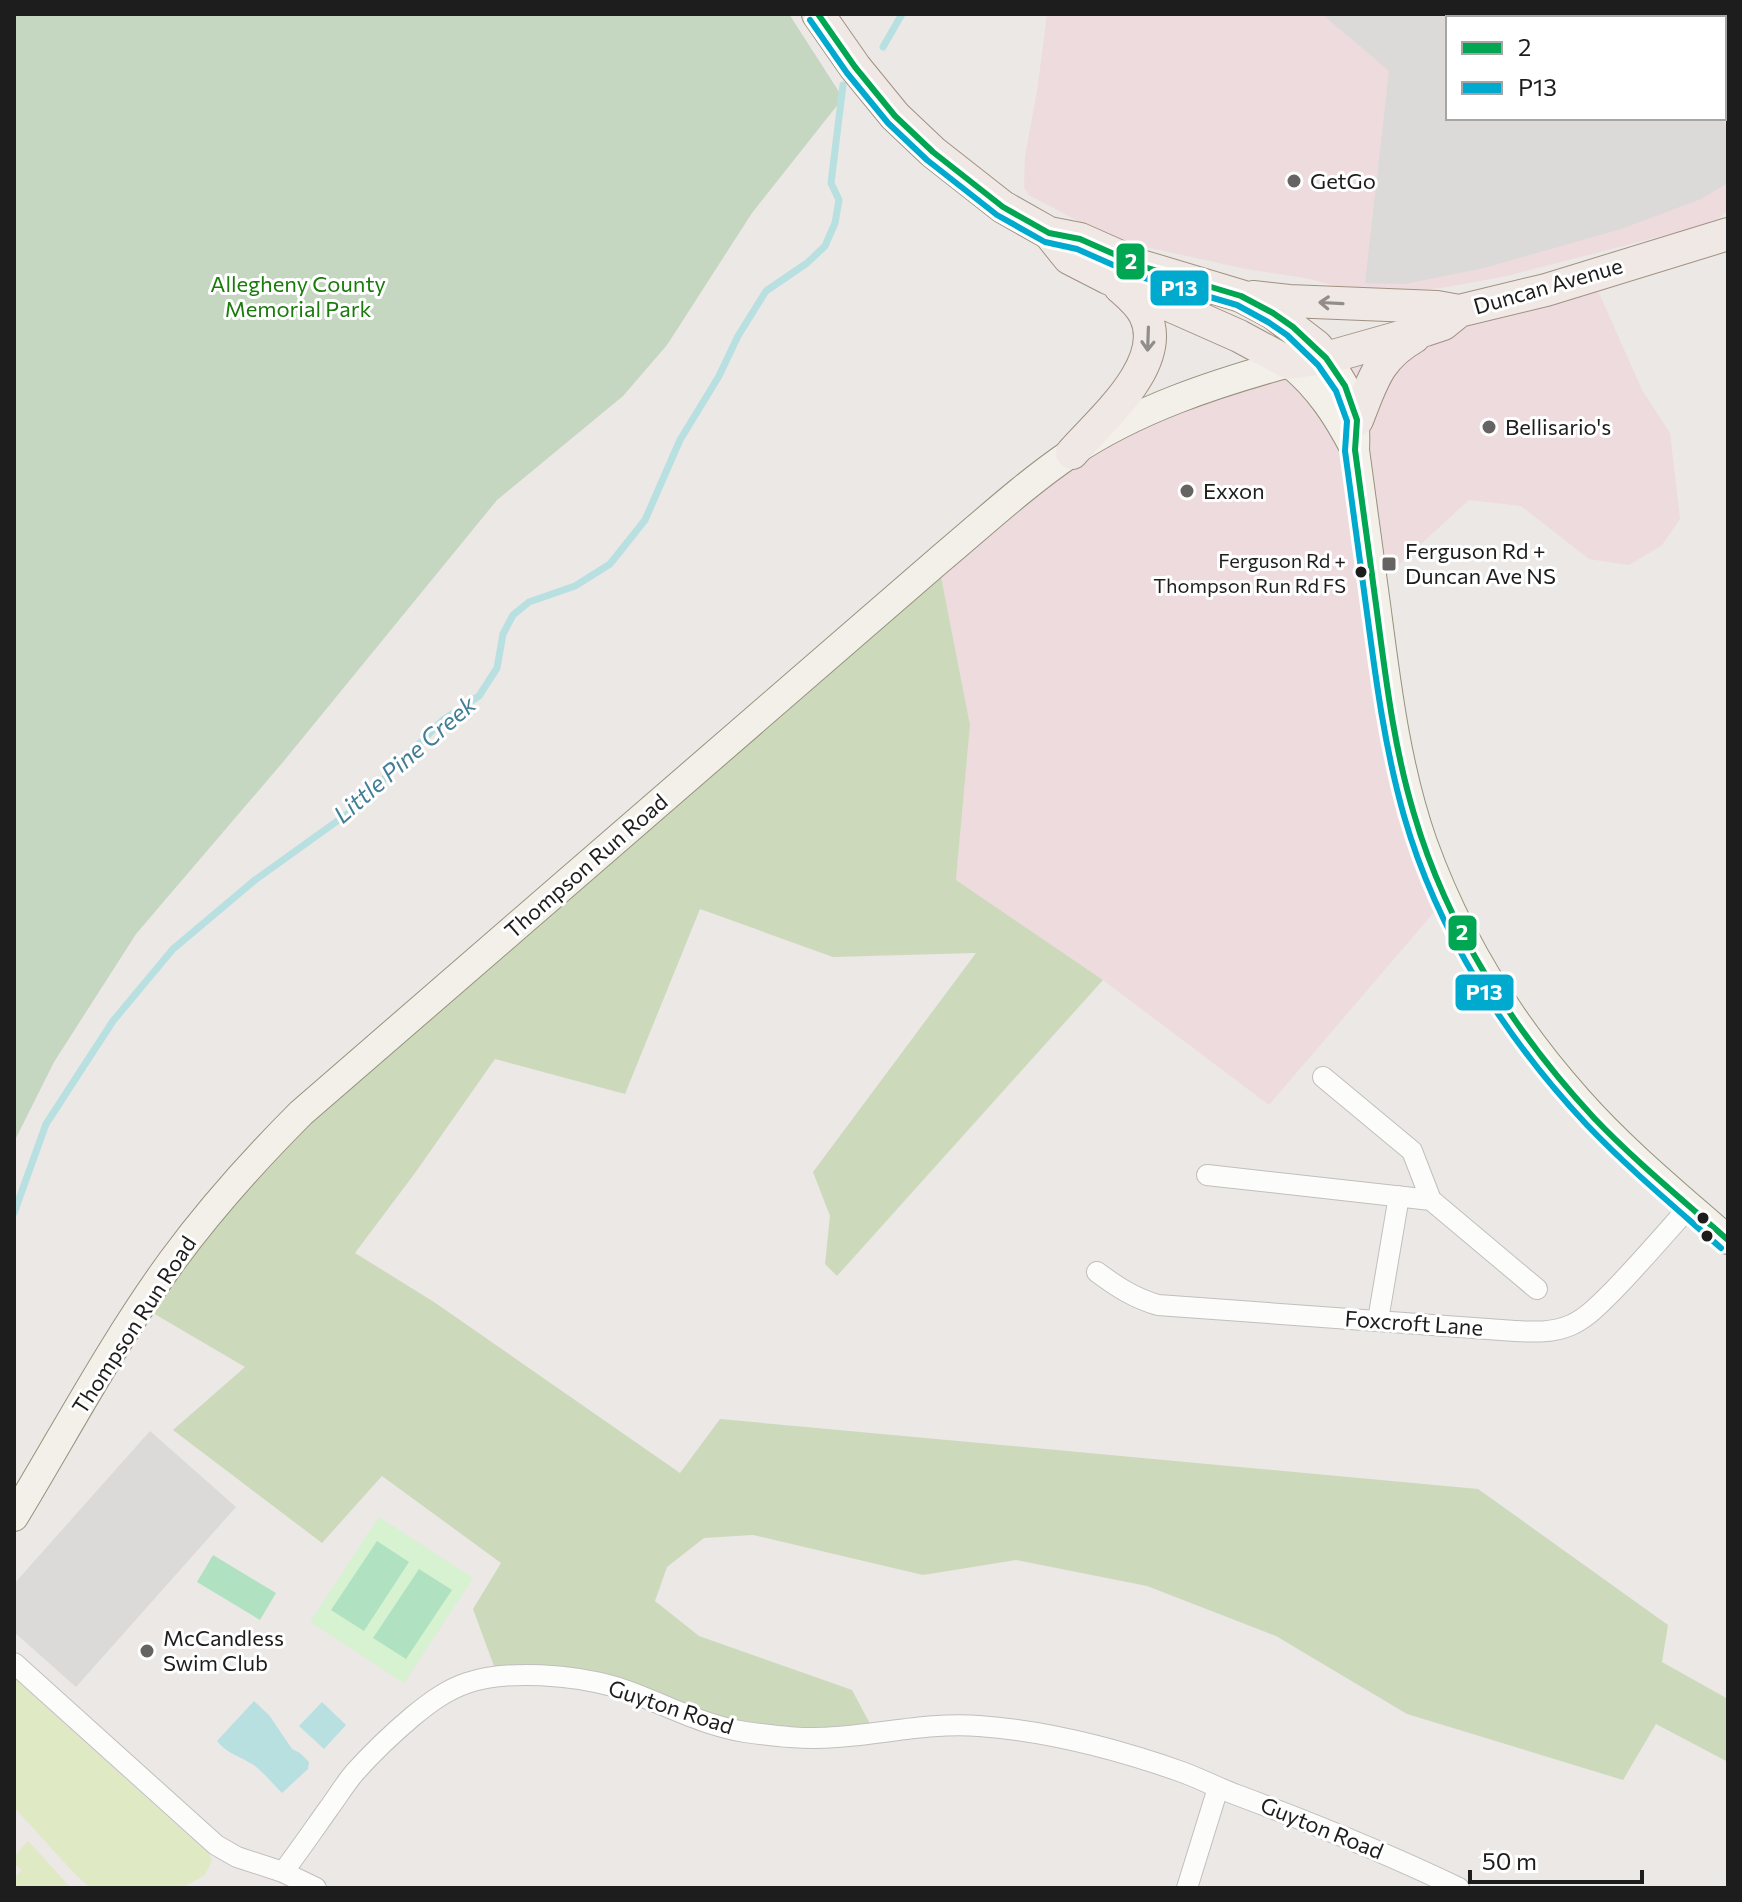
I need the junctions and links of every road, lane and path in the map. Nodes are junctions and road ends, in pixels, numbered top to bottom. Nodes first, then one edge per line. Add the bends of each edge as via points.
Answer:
1 (818, 14) edge
2 (1049, 233) junction
3 (1728, 234) edge
4 (1108, 278) junction
5 (1241, 296) junction
6 (1440, 316) junction
7 (1310, 356) junction
8 (1356, 435) junction
9 (1072, 453) junction
10 (1323, 1077) dead end
11 (1207, 1175) dead end
12 (1399, 1196) junction
13 (1431, 1200) junction
14 (1689, 1207) junction
15 (1728, 1240) edge
16 (1097, 1272) dead end
17 (1537, 1289) dead end
18 (1378, 1320) junction
19 (14, 1517) edge
20 (14, 1663) edge
21 (1218, 1788) junction
22 (283, 1872) junction
23 (316, 1888) edge
24 (1187, 1888) edge
25 (1459, 1888) edge

1 - 2 main road via 904,125 1003,207
2 - 4 main road via 1069,258
2 - 5 main road
3 - 6 main road, Duncan Avenue via 1546,290
4 - 7 main road via 1239,336
4 -> 9 main road via 1145,314 1150,334 1147,359 1129,389
6 -> 5 main road
5 - 7 main road via 1273,313
6 - 7 main road, Duncan Avenue
6 - 8 main road via 1402,344 1372,379
7 - 8 street via 1345,386
7 - 9 street, Thompson Run Road via 1188,394
8 - 14 street via 1395,736 1440,885 1483,969 1537,1051 1578,1101
9 - 19 street, Thompson Run Road via 938,561 291,1123 236,1180 164,1272
10 - 13 street via 1412,1151
11 - 12 street
12 - 13 street
12 - 18 street
13 - 17 street
14 - 15 street
14 - 18 street, Foxcroft Lane via 1598,1305 1570,1325 1536,1332
16 - 18 street, Foxcroft Lane via 1129,1294 1158,1305
20 - 22 street via 216,1845
21 - 22 street, Guyton Road via 1126,1755 1034,1732 948,1725 833,1738 768,1735 720,1726 586,1680 484,1678 456,1687 401,1727 354,1773
21 - 24 street
21 - 25 street, Guyton Road via 1335,1832
22 - 23 street

